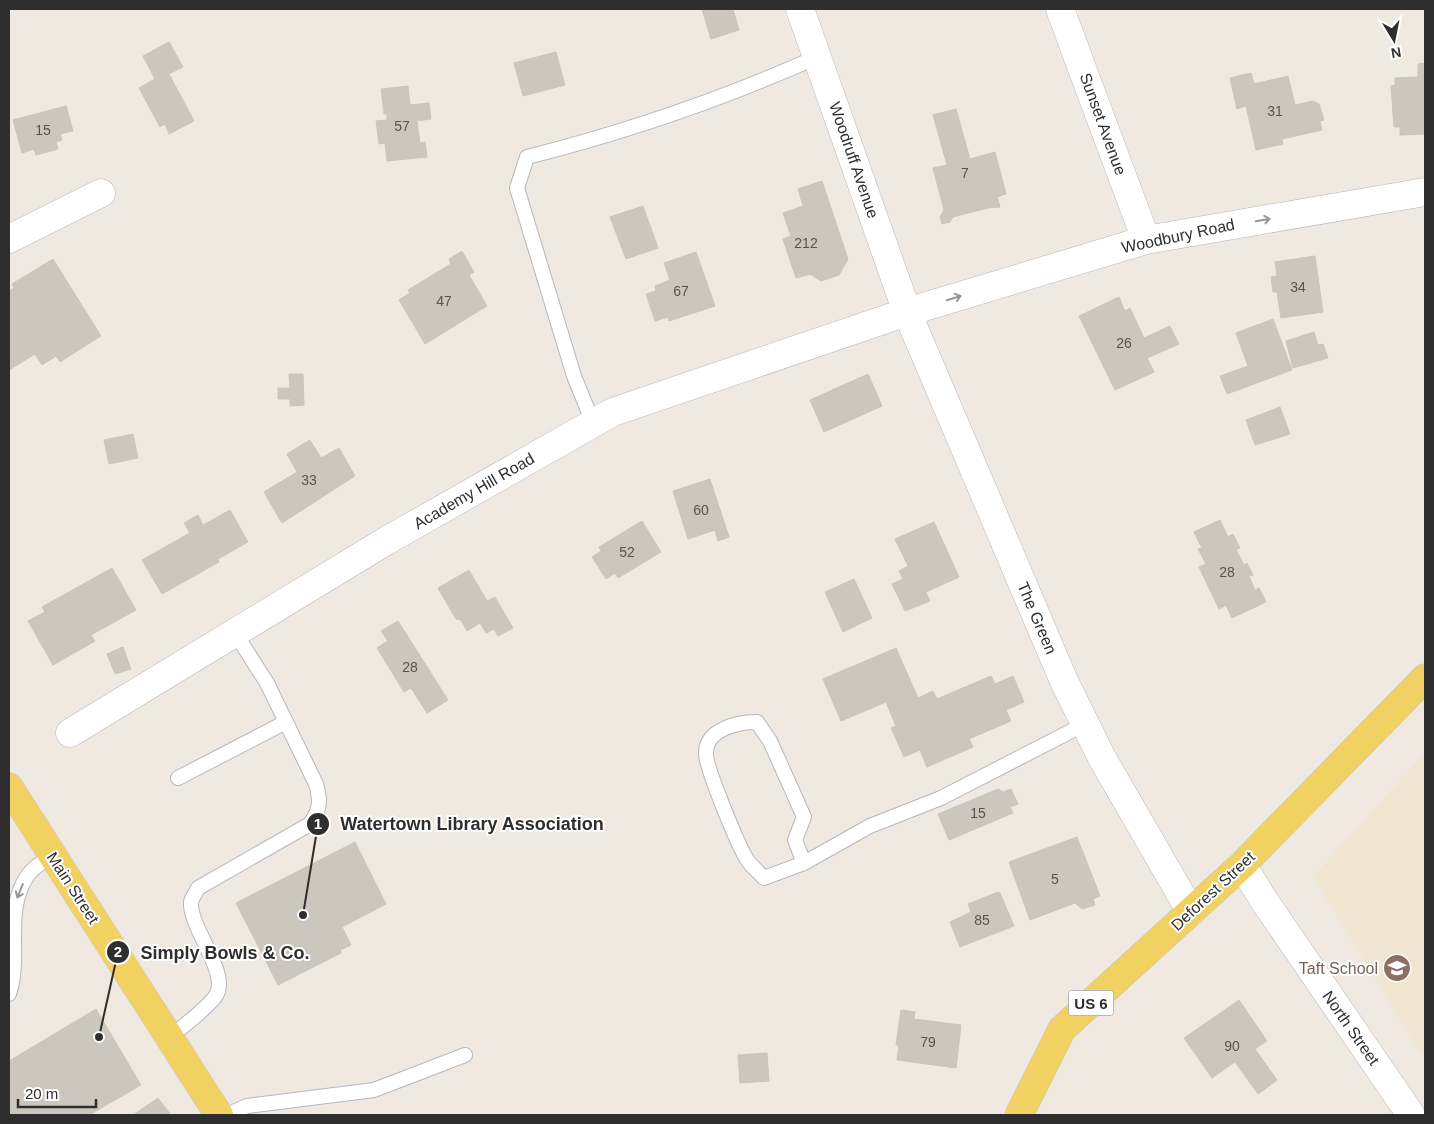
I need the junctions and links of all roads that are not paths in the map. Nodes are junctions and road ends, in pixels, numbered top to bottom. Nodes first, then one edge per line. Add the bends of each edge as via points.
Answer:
1 (800, 9) edge
2 (1060, 9) edge
3 (817, 57) junction
4 (1425, 192) edge
5 (100, 193) dead end
6 (9, 239) edge
7 (1146, 240) junction
8 (907, 312) junction
9 (592, 423) junction
10 (235, 633) junction
11 (1425, 678) edge
12 (286, 722) junction
13 (1085, 724) junction
14 (70, 733) dead end
15 (178, 778) dead end
16 (9, 787) edge
17 (51, 855) junction
18 (804, 863) junction
19 (1242, 865) junction
20 (1191, 912) junction
21 (9, 994) edge
22 (169, 1038) junction
23 (465, 1055) dead end
24 (219, 1115) edge
25 (227, 1115) edge
26 (1019, 1115) edge
27 (1411, 1115) edge

1 - 3 street, Woodruff Avenue
2 - 7 street, Sunset Avenue
3 - 8 street, Woodruff Avenue
3 - 9 lane via 730,94 598,139 527,157 517,188 574,376
7 -> 4 street, Woodbury Road
5 - 6 street
8 -> 7 street, Woodbury Road
8 - 9 street, Academy Hill Road via 613,412
8 - 13 street, The Green
9 - 10 street, Academy Hill Road via 386,541
10 - 12 lane via 267,683
10 - 14 street, Academy Hill Road
11 - 19 main road, Deforest Street / US 6
12 - 15 lane
12 - 22 lane via 316,784 319,812 310,824 198,888 191,901 194,919 220,985 216,996
13 - 18 lane via 942,798 870,826
13 - 20 street, The Green
16 - 17 main road, Main Street
17 -> 21 lane via 29,874 20,890 14,910 15,951
17 - 22 main road, Main Street
18 - 18 lane via 764,878 748,862 708,769 705,751 723,728 739,722 757,722 770,740 804,817 795,840
19 - 20 main road, Deforest Street / US 6
19 - 27 street, North Street
20 - 26 main road, Deforest Street / US 6 via 1062,1029
22 - 24 main road, Main Street
23 - 25 lane via 374,1090 247,1106

